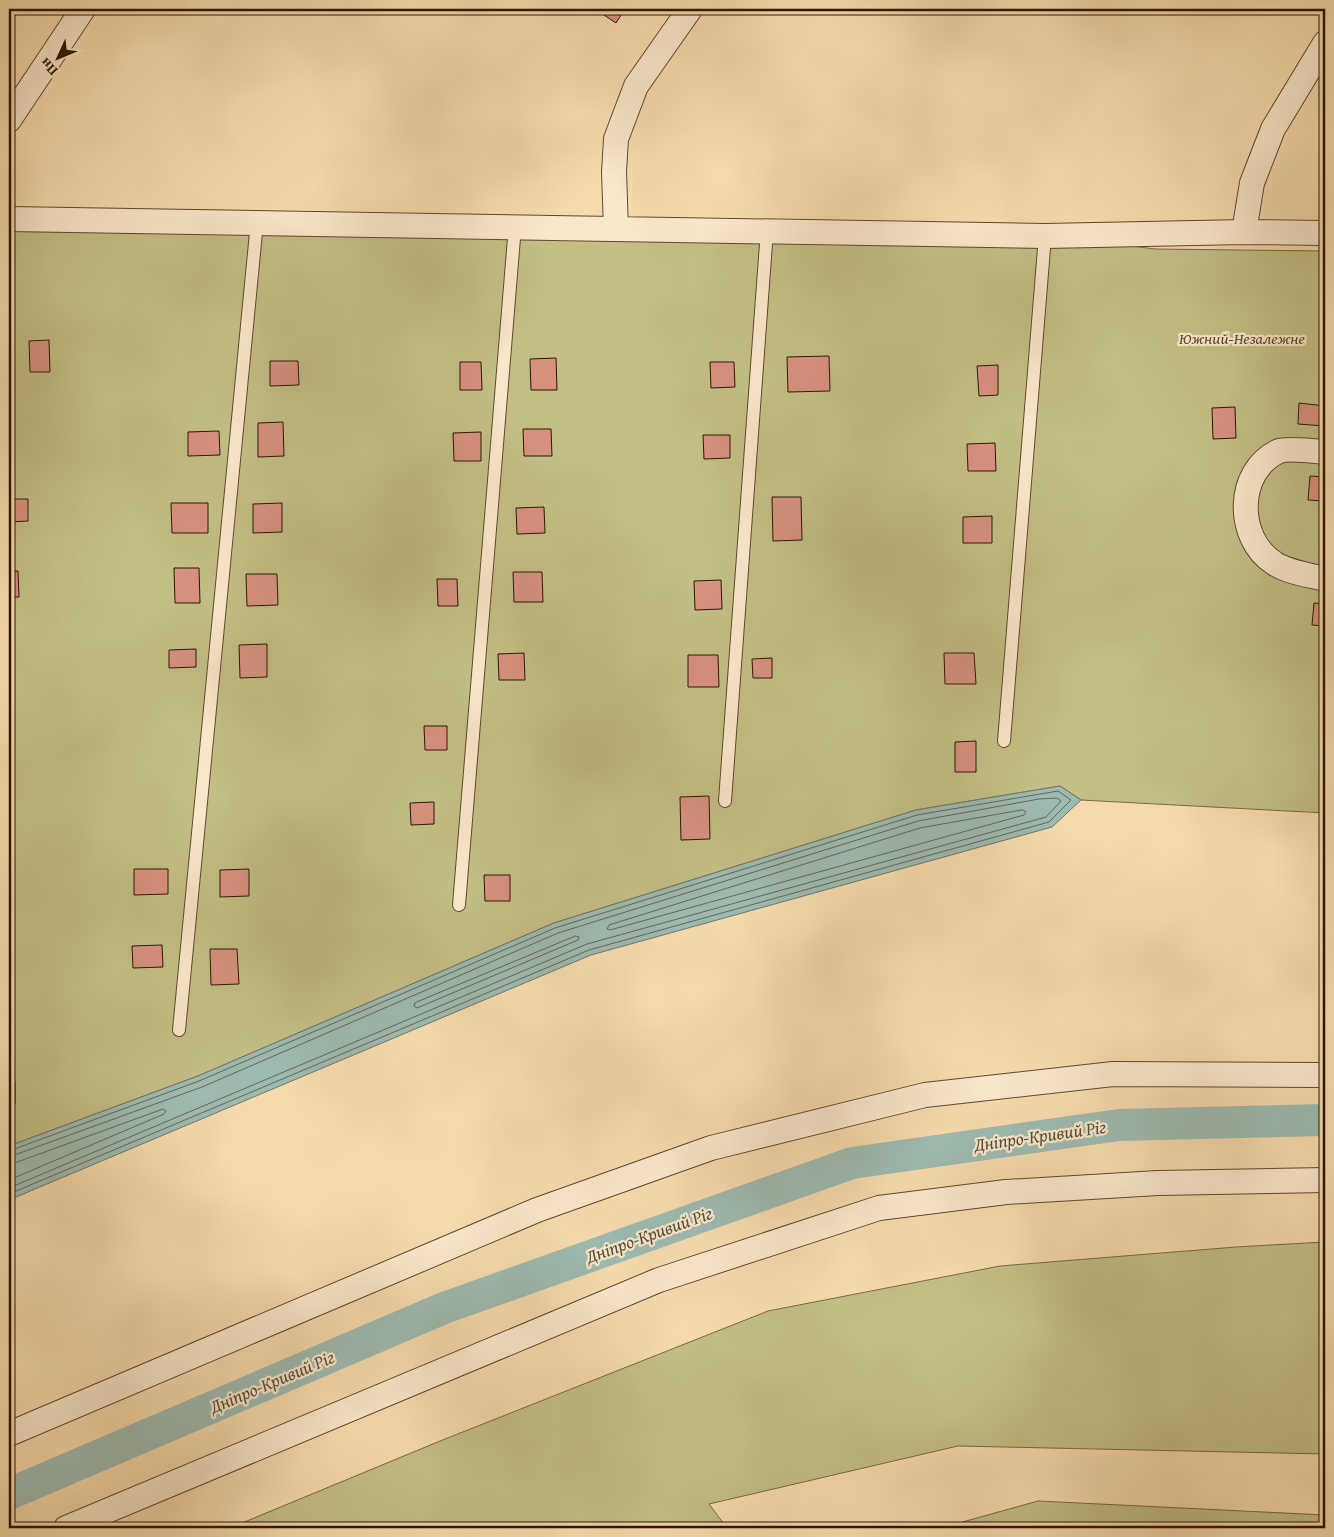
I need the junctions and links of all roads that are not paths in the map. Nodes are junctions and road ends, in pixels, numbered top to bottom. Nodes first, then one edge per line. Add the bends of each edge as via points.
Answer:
1 (83, 9) edge
2 (690, 9) edge
3 (1325, 44) edge
4 (9, 120) edge
5 (9, 219) edge
6 (257, 222) junction
7 (515, 226) junction
8 (616, 229) junction
9 (767, 230) junction
10 (1244, 232) junction
11 (1325, 233) edge
12 (1045, 236) junction
13 (1325, 452) edge
14 (1325, 579) edge
15 (1004, 741) dead end
16 (725, 801) dead end
17 (459, 905) dead end
18 (179, 1030) dead end
19 (1325, 1075) edge
20 (1325, 1180) edge
21 (9, 1434) edge
22 (66, 1528) edge

1 - 4 street
2 - 8 street via 636,86 616,139
3 - 10 street via 1273,129 1252,183
5 - 6 street
6 - 7 street
6 - 18 lane
7 - 8 street
7 - 17 lane
8 - 9 street
9 - 12 street
9 - 16 lane
10 - 11 street
10 - 12 street
12 - 15 lane
13 - 14 street via 1280,451 1257,469 1246,493 1245,522 1255,547 1274,564
19 - 21 street via 1113,1074 925,1095 711,1148 537,1210
20 - 22 street via 1158,1183 1006,1192 879,1208 659,1280

